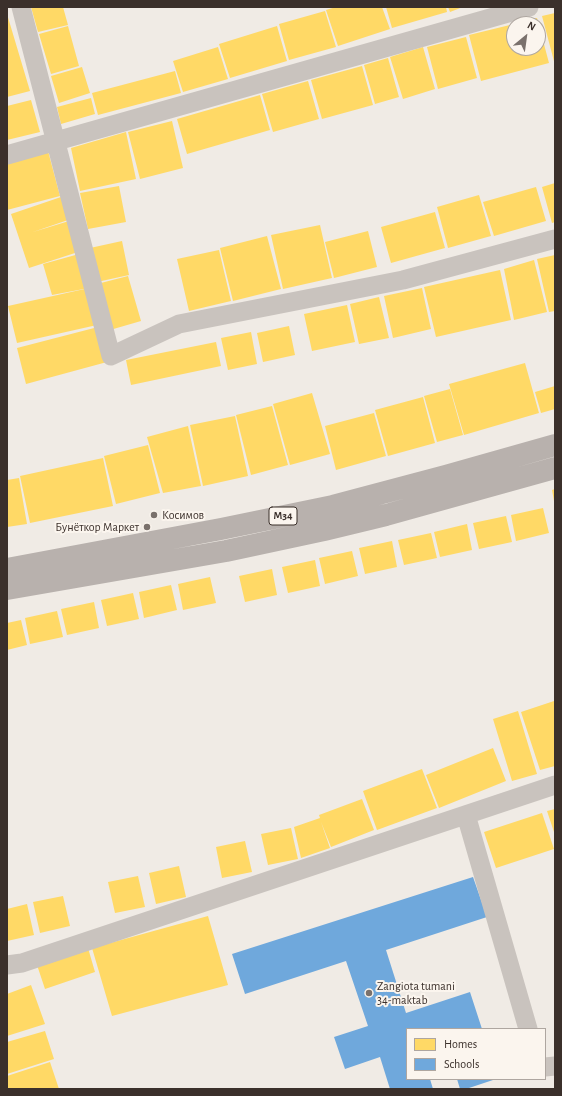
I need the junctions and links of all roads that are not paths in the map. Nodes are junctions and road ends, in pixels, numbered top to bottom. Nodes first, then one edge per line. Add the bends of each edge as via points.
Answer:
1 (21, 7) edge
2 (529, 7) edge
3 (57, 141) junction
4 (7, 155) edge
5 (555, 239) edge
6 (555, 445) edge
7 (555, 468) edge
8 (7, 569) edge
9 (7, 589) edge
10 (555, 785) edge
11 (466, 815) junction
12 (7, 965) edge
13 (528, 1028) edge

1 - 3 street
2 - 3 street
3 - 4 street
3 - 5 street via 111,356 180,324 402,280
6 - 8 main road, M34 via 333,506
7 - 9 main road, M34 via 324,530
10 - 11 street
11 - 12 street via 22,963
11 - 13 street

